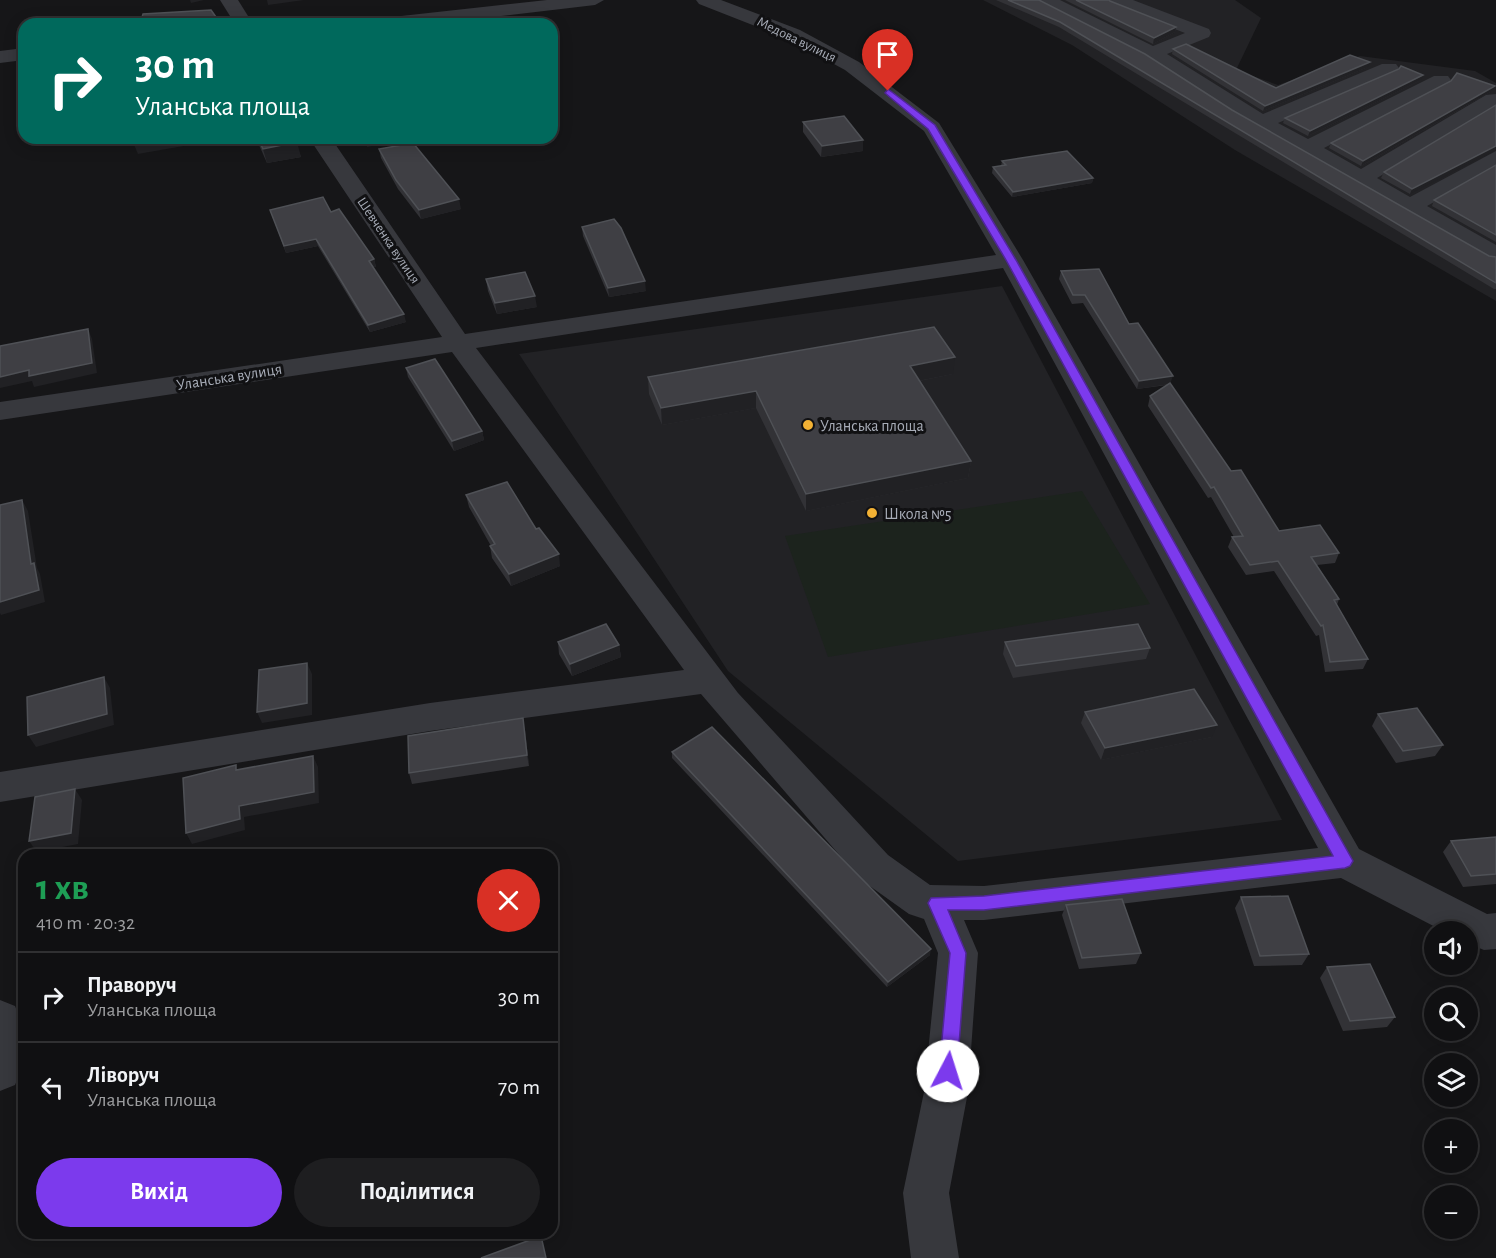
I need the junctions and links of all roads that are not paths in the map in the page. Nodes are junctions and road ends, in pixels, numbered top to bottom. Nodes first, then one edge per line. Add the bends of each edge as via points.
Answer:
1 (229, 0) edge
2 (595, 0) edge
3 (705, 0) edge
4 (1046, 0) edge
5 (1116, 0) edge
6 (240, 18) edge
7 (436, 18) edge
8 (1152, 53) junction
9 (18, 55) edge
10 (0, 57) edge
11 (1389, 68) dead end
12 (1441, 80) dead end
13 (1493, 99) dead end
14 (1262, 122) junction
15 (324, 144) edge
16 (1308, 148) junction
17 (1496, 158) edge
18 (1361, 178) junction
19 (1410, 206) junction
20 (1496, 226) edge
21 (1473, 242) junction
22 (1496, 255) edge
23 (1011, 260) junction
24 (458, 342) junction
25 (0, 411) edge
26 (709, 680) junction
27 (0, 787) edge
28 (1345, 861) junction
29 (937, 903) junction
30 (1496, 931) edge
31 (0, 1020) edge
32 (0, 1070) edge
33 (935, 1258) edge

1 - 6 street
2 - 7 street
3 - 23 street, Медова вулиця via 803,39 861,72 932,127
4 - 8 street
5 - 8 street via 1202,33
8 - 14 street
9 - 10 street
11 - 14 street
12 - 16 street
13 - 18 street
14 - 16 street
15 - 24 street, Шевченка вулиця
16 - 18 street
17 - 19 street
18 - 19 street
19 - 21 street
20 - 21 street
21 - 22 street
23 - 24 street
23 - 28 street
24 - 25 street, Уланська вулиця
24 - 26 street
26 - 27 street via 430,717
26 - 29 street via 874,867 923,902
28 - 29 street via 984,903
28 - 30 street via 1484,932
29 - 33 street via 958,953 946,1092 926,1193
31 - 32 street via 9,1046

